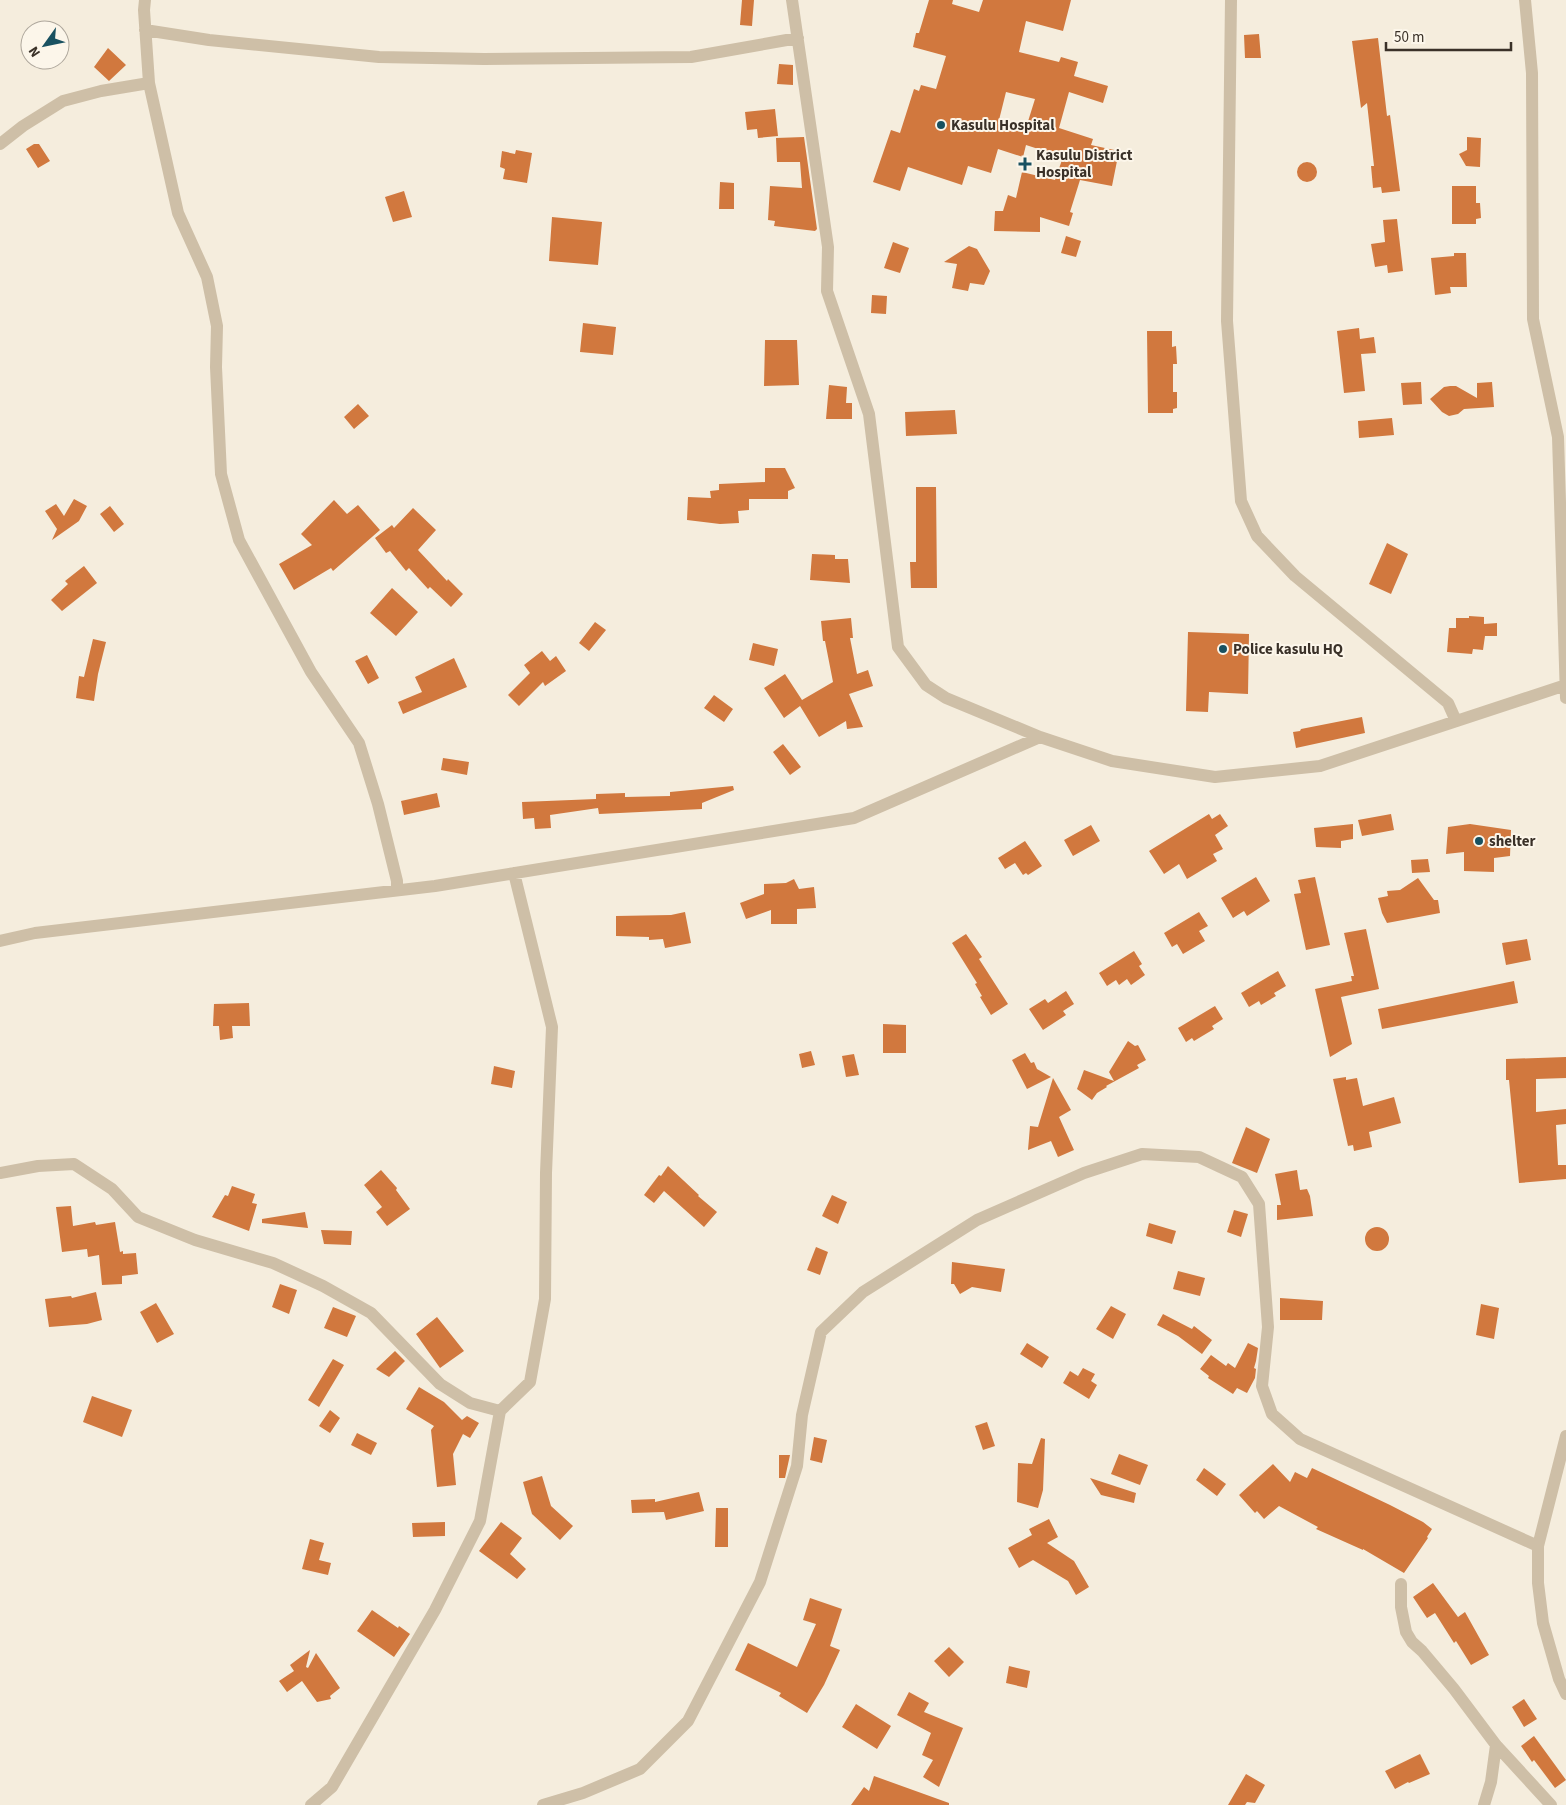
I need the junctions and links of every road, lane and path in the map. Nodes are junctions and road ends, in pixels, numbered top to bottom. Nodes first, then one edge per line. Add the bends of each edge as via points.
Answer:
1 (145, 0) edge
2 (792, 0) edge
3 (1231, 0) edge
4 (1526, 0) edge
5 (145, 30) junction
6 (798, 38) junction
7 (148, 83) junction
8 (0, 144) edge
9 (1566, 690) edge
10 (1456, 720) junction
11 (1040, 737) junction
12 (514, 873) junction
13 (397, 890) junction
14 (0, 940) edge
15 (0, 1173) edge
16 (500, 1411) junction
17 (1566, 1436) edge
18 (1538, 1546) junction
19 (1401, 1584) dead end
20 (1566, 1694) edge
21 (1496, 1745) junction
22 (311, 1805) edge
23 (543, 1805) edge
24 (1484, 1805) edge
25 (1552, 1805) edge

1 - 5 street
2 - 6 street
3 - 10 street via 1227,321 1241,501 1257,536 1295,576 1448,703
4 - 9 street via 1532,73 1533,319 1558,437
5 - 6 street via 209,40 379,57 484,59 691,57
5 - 7 street
6 - 11 street via 828,247 827,291 869,414 898,647 926,685 946,698
7 - 8 street via 63,101
7 - 13 street via 178,213 207,278 217,326 221,474 239,540 311,672 359,743 378,804
9 - 10 street
10 - 11 street via 1320,766 1215,777 1112,761
11 - 12 street via 854,818
12 - 13 street
12 - 16 street via 552,1027 545,1299 530,1382
13 - 14 street via 35,933
15 - 16 street via 74,1164 112,1189 138,1216 195,1240 273,1263 363,1308 440,1384 470,1403
16 - 22 street via 480,1521 435,1610 332,1787
17 - 18 street
18 - 20 street via 1543,1623
18 - 23 street via 1300,1439 1272,1414 1262,1386 1268,1327 1259,1204 1242,1177 1199,1157 1142,1154 1084,1173 977,1220 863,1292 822,1332 802,1415 797,1466 760,1582 688,1722 640,1769 583,1793
19 - 21 street via 1406,1632
21 - 24 street
21 - 25 street

